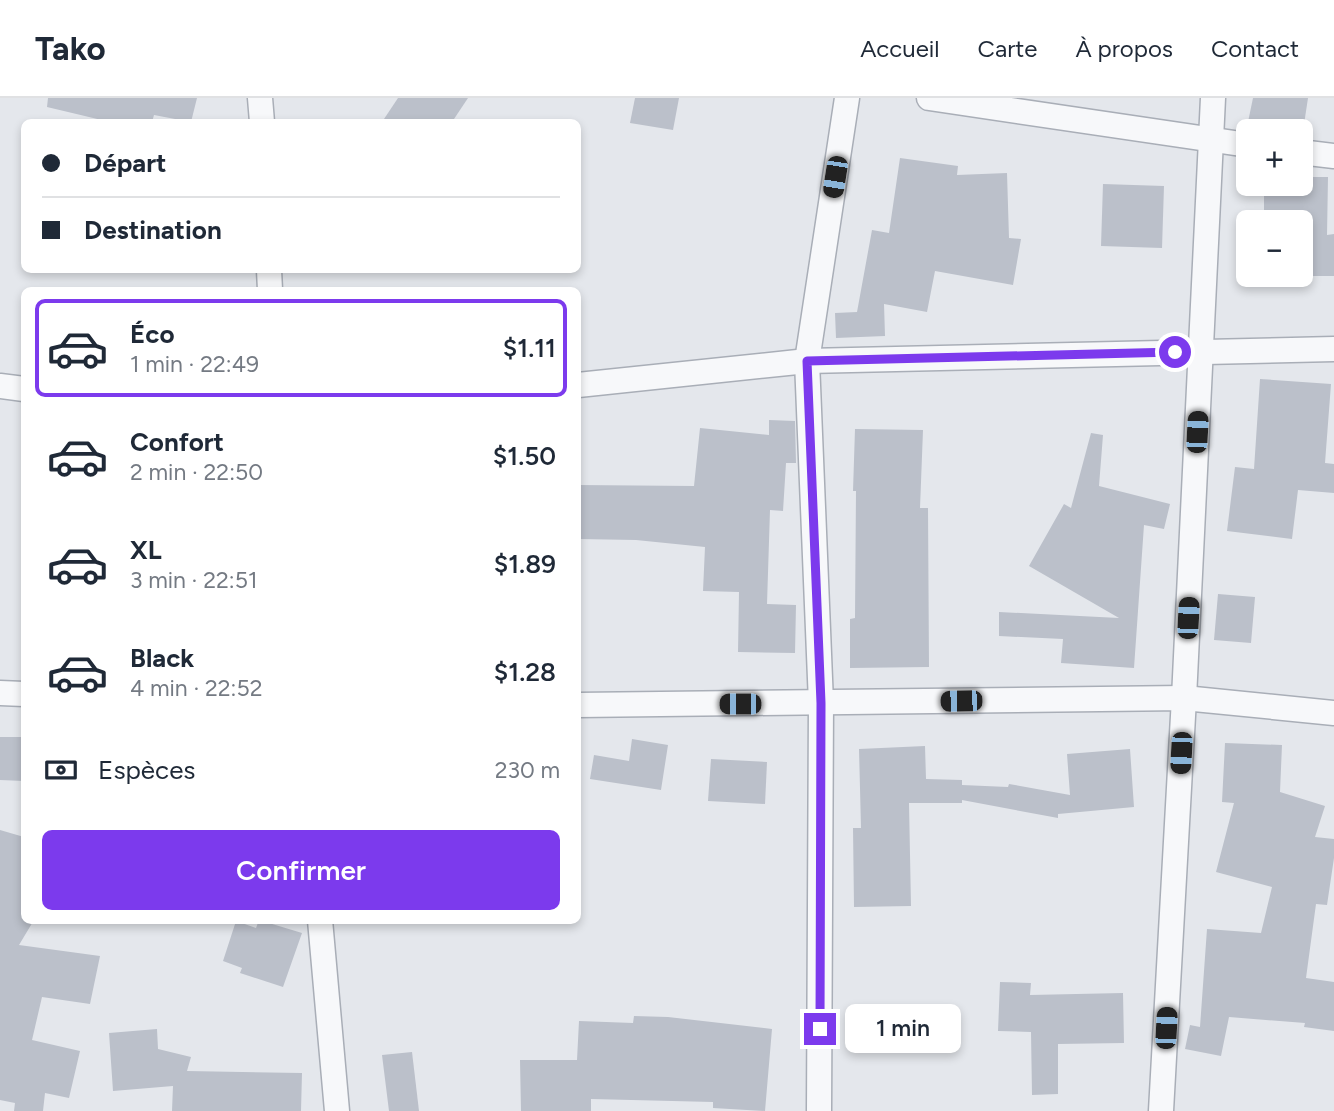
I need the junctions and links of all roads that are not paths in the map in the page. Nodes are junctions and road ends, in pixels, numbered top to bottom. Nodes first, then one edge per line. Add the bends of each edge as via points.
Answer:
1 (260, 98) edge
2 (847, 98) edge
3 (929, 98) edge
4 (1213, 98) edge
5 (262, 119) edge
6 (1211, 140) junction
7 (1236, 143) edge
8 (1313, 154) edge
9 (1334, 156) edge
10 (1334, 349) edge
11 (1201, 352) junction
12 (807, 361) junction
13 (581, 385) edge
14 (0, 386) edge
15 (21, 389) edge
16 (0, 693) edge
17 (21, 694) edge
18 (1184, 698) junction
19 (821, 703) junction
20 (581, 705) edge
21 (1334, 713) edge
22 (320, 924) edge
23 (337, 1111) edge
24 (820, 1111) edge
25 (1161, 1111) edge

1 - 5 street
2 - 12 street
3 - 6 street
4 - 6 street
6 - 7 street
6 - 11 street
8 - 9 street
10 - 11 street
11 - 12 street
11 - 18 street
12 - 13 street
12 - 19 street
14 - 15 street
16 - 17 street
18 - 19 street
18 - 21 street
18 - 25 street
19 - 20 street
19 - 24 street
22 - 23 street

